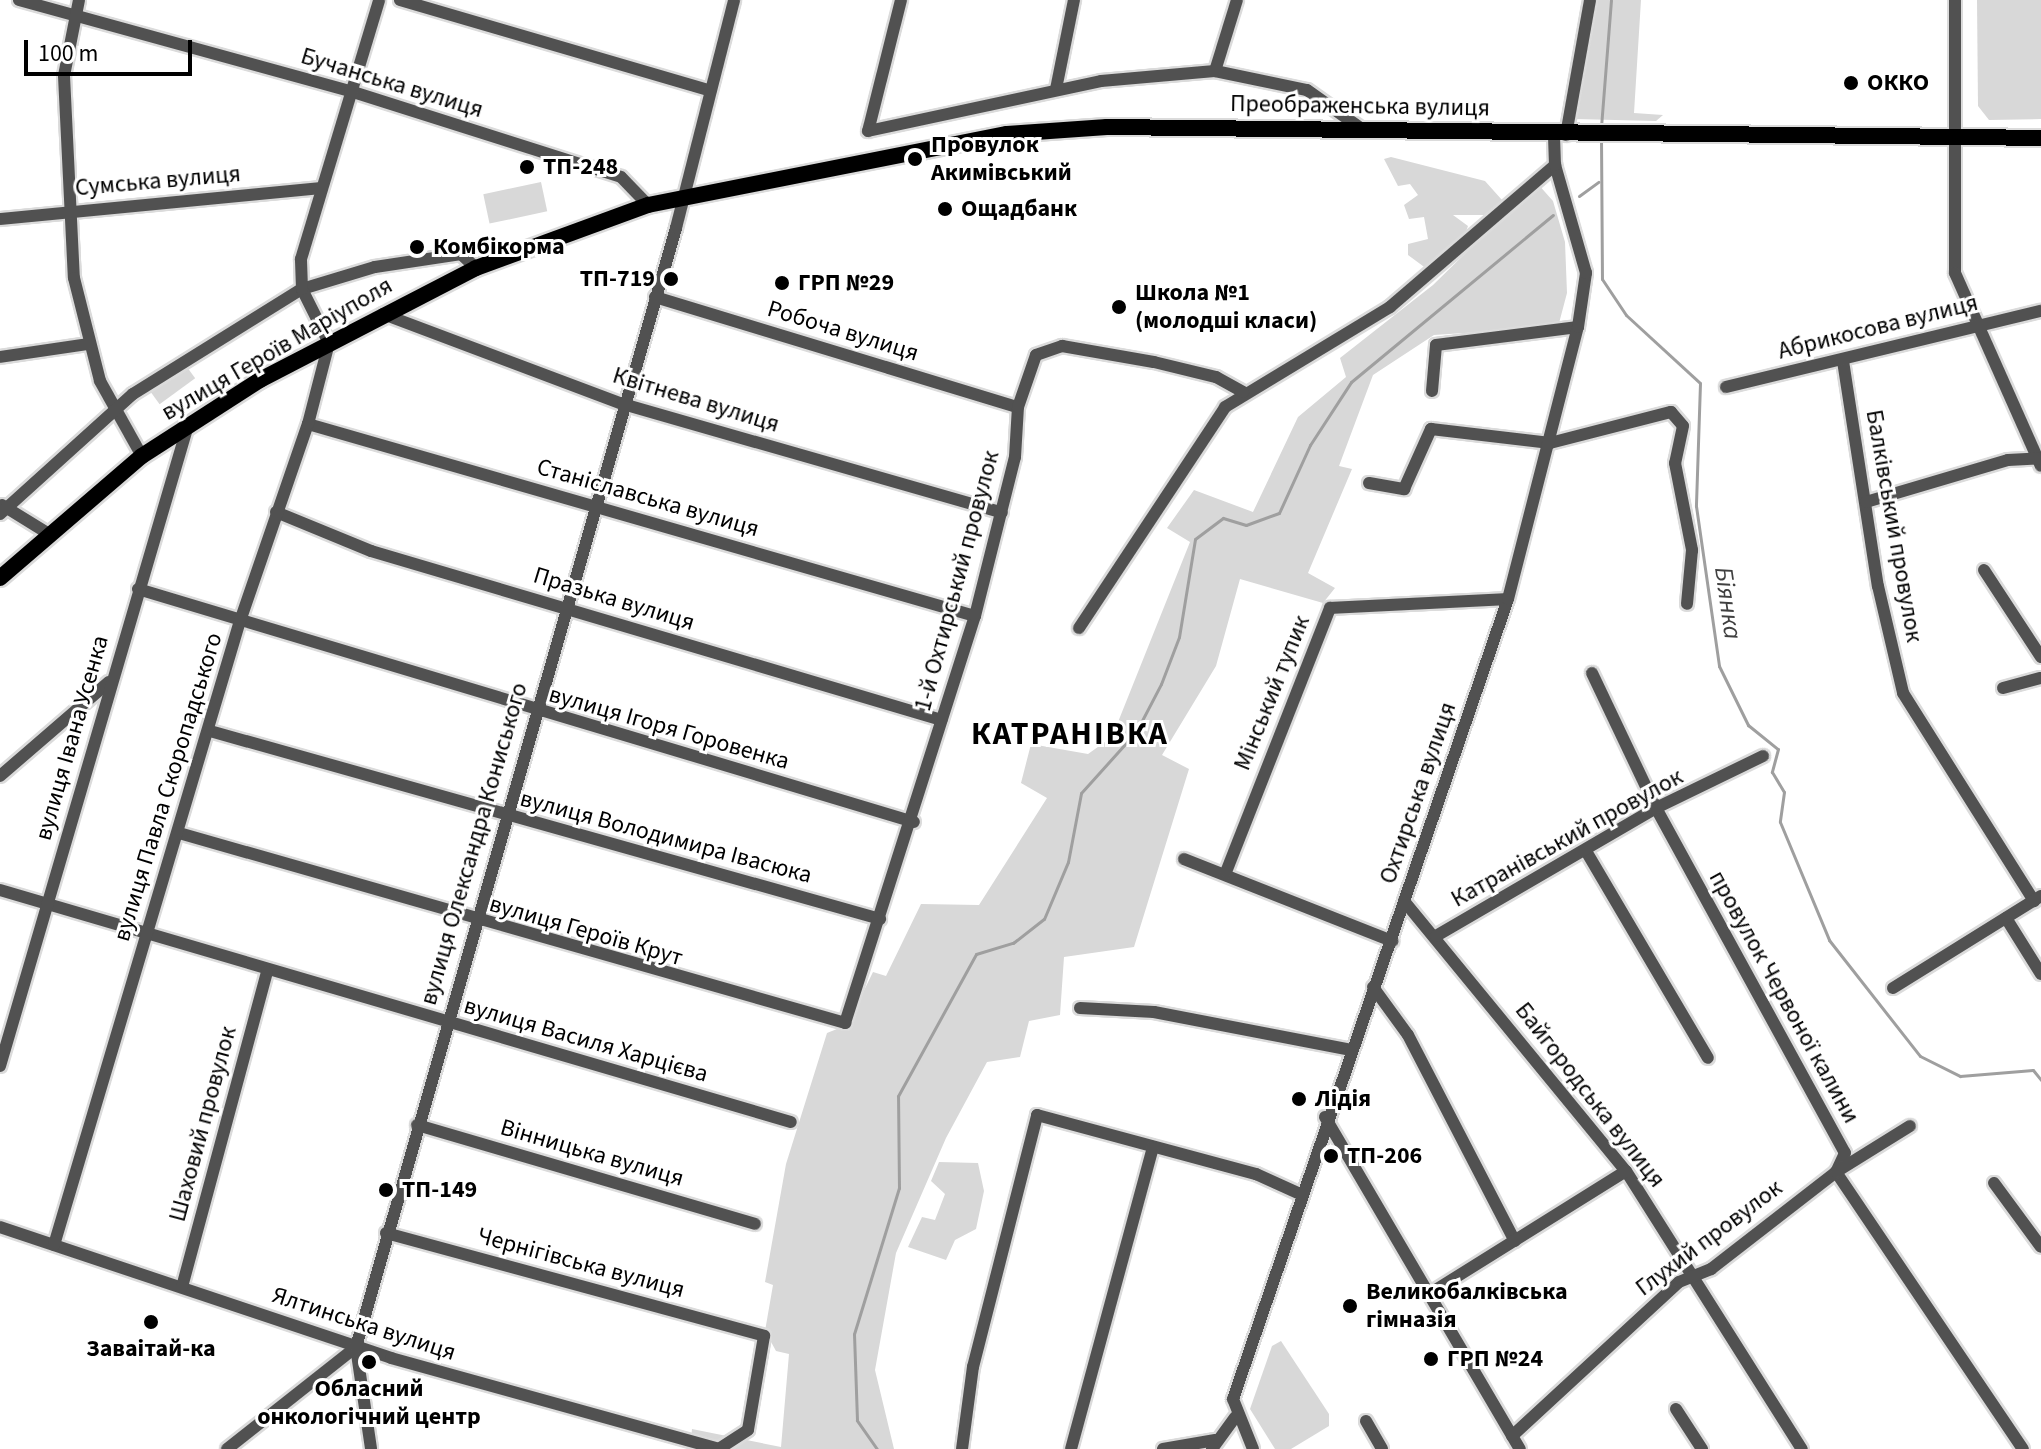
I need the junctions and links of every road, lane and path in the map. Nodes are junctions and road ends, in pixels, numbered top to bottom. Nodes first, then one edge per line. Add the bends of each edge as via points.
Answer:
1 (19, 0) edge
2 (79, 0) edge
3 (379, 0) edge
4 (400, 0) edge
5 (734, 0) edge
6 (901, 0) edge
7 (1074, 0) edge
8 (1237, 0) edge
9 (1590, 0) edge
10 (1955, 0) edge
11 (74, 17) junction
12 (1215, 71) junction
13 (1056, 89) junction
14 (708, 90) junction
15 (350, 91) junction
16 (1365, 131) junction
17 (1567, 135) junction
18 (2041, 138) edge
19 (1956, 139) junction
20 (1555, 165) junction
21 (321, 188) junction
22 (685, 197) junction
23 (648, 205) junction
24 (67, 211) junction
25 (0, 219) edge
26 (476, 268) junction
27 (302, 289) junction
28 (655, 297) junction
29 (2041, 311) edge
30 (383, 314) junction
31 (1977, 325) junction
32 (1578, 327) junction
33 (329, 343) junction
34 (88, 344) junction
35 (0, 357) edge
36 (1843, 361) junction
37 (1726, 387) dead end
38 (1432, 391) dead end
39 (1243, 392) junction
40 (623, 404) junction
41 (1018, 407) junction
42 (117, 414) junction
43 (189, 422) junction
44 (308, 424) junction
45 (1550, 443) junction
46 (142, 456) junction
47 (2040, 460) edge
48 (1369, 483) dead end
49 (1866, 502) junction
50 (595, 505) junction
51 (2, 509) edge
52 (276, 512) junction
53 (1002, 513) junction
54 (49, 534) junction
55 (1984, 570) dead end
56 (0, 578) edge
57 (138, 589) junction
58 (1508, 599) junction
59 (1687, 604) dead end
60 (565, 607) junction
61 (975, 616) junction
62 (239, 624) junction
63 (1079, 628) dead end
64 (2041, 657) edge
65 (1592, 673) dead end
66 (2041, 678) edge
67 (109, 682) junction
68 (2003, 688) dead end
69 (536, 712) junction
70 (942, 720) junction
71 (210, 731) junction
72 (1763, 756) dead end
73 (0, 776) edge
74 (1656, 808) junction
75 (506, 817) junction
76 (914, 822) junction
77 (179, 833) junction
78 (1586, 851) junction
79 (1184, 859) dead end
80 (1226, 872) junction
81 (0, 890) edge
82 (2037, 898) edge
83 (1404, 901) junction
84 (47, 905) junction
85 (2006, 918) junction
86 (880, 919) junction
87 (476, 922) junction
88 (1436, 936) junction
89 (146, 937) junction
90 (1392, 941) junction
91 (267, 972) junction
92 (2041, 974) edge
93 (1373, 987) junction
94 (1893, 988) dead end
95 (1080, 1008) dead end
96 (445, 1022) junction
97 (845, 1023) joint
98 (1351, 1050) junction
99 (1708, 1058) dead end
100 (0, 1066) edge
101 (1325, 1117) junction
102 (791, 1122) dead end
103 (417, 1125) junction
104 (1910, 1126) dead end
105 (1153, 1147) junction
106 (1626, 1171) junction
107 (1836, 1172) junction
108 (1994, 1183) dead end
109 (1298, 1193) junction
110 (755, 1224) dead end
111 (0, 1227) edge
112 (386, 1233) junction
113 (1515, 1241) junction
114 (54, 1245) junction
115 (2041, 1247) edge
116 (1693, 1276) junction
117 (182, 1287) junction
118 (1429, 1294) junction
119 (356, 1347) junction
120 (1676, 1409) dead end
121 (1235, 1417) junction
122 (1366, 1421) dead end
123 (1512, 1436) junction
124 (1213, 1444) edge
125 (227, 1449) edge
126 (371, 1449) edge
127 (719, 1449) edge
128 (962, 1449) edge
129 (1071, 1449) edge
130 (1163, 1449) edge
131 (1253, 1449) edge
132 (1382, 1449) edge
133 (1520, 1449) edge
134 (1702, 1449) edge
135 (1802, 1449) edge
136 (2023, 1449) edge

1 - 11 street, Бучанська вулиця
2 - 11 street
3 - 15 street
4 - 14 street
5 - 14 street, вулиця Олександра Кониського
6 - 13 street via 868,131
7 - 13 street
8 - 12 street
9 - 17 street, Охтирська вулиця
10 - 19 street
11 - 15 street, Бучанська вулиця
11 - 24 street via 64,76
12 - 13 street
12 - 16 street via 1307,90
14 - 22 street, вулиця Олександра Кониського
15 - 21 street
15 - 23 street, Бучанська вулиця via 621,177
16 - 17 main road, Преображенська вулиця
16 - 22 main road, Преображенська вулиця via 1107,127 1007,134
17 - 19 main road, Преображенська вулиця
17 - 20 street, Охтирська вулиця
18 - 19 main road, Преображенська вулиця
19 - 31 street via 1950,174 1955,273
20 - 32 street, Охтирська вулиця via 1586,273
20 - 39 street via 1390,307
21 - 24 street, Сумська вулиця
21 - 27 street via 301,259
22 - 23 main road, вулиця Героїв Маріуполя
22 - 28 street, вулиця Олександра Кониського
23 - 26 main road, вулиця Героїв Маріуполя
24 - 25 street, Сумська вулиця
24 - 34 street
26 - 27 street, вулиця Героїв Маріуполя via 461,254 375,267
26 - 30 main road, вулиця Героїв Маріуполя
27 - 33 street
27 - 42 street, вулиця Героїв Маріуполя via 171,366
28 - 40 street, вулиця Олександра Кониського
28 - 41 street, Робоча вулиця
29 - 31 street, Абрикосова вулиця
30 - 33 main road, вулиця Героїв Маріуполя
30 - 40 street, Квітнева вулиця
31 - 36 street, Абрикосова вулиця
31 - 47 street
32 - 38 street via 1436,345
32 - 45 street, Охтирська вулиця
33 - 43 main road, вулиця Героїв Маріуполя
33 - 44 street, вулиця Павла Скоропадського
34 - 35 street
34 - 42 street
36 - 37 street, Абрикосова вулиця
36 - 49 street, Балківський провулок
39 - 41 street, 1-й Охтирський провулок via 1201,373 1051,346 1036,355
39 - 63 street via 1225,407
40 - 50 street, вулиця Олександра Кониського
40 - 53 street, Квітнева вулиця
41 - 53 street, 1-й Охтирський провулок
42 - 46 street
42 - 51 street, вулиця Героїв Маріуполя
43 - 46 main road, вулиця Героїв Маріуполя
43 - 57 street, вулиця Івана Усенка
44 - 50 street, Станіславська вулиця
44 - 52 street, вулиця Павла Скоропадського
45 - 48 street via 1431,429 1404,489
45 - 58 street, Охтирська вулиця
45 - 59 street via 1671,412 1683,426 1675,463 1692,550
46 - 54 main road, вулиця Героїв Маріуполя
47 - 49 street
49 - 82 street, Балківський провулок via 1903,693
50 - 60 street, вулиця Олександра Кониського
50 - 61 street, Станіславська вулиця
51 - 54 street
52 - 60 street, Празька вулиця via 371,551
52 - 62 street, вулиця Павла Скоропадського
53 - 61 street, 1-й Охтирський провулок
54 - 56 main road, вулиця Героїв Маріуполя
55 - 64 street
57 - 62 street, вулиця Ігоря Горовенка
57 - 67 street, вулиця Івана Усенка
58 - 80 street, Мінський тупик via 1330,608
58 - 83 street, Охтирська вулиця
60 - 69 street, вулиця Олександра Кониського
60 - 70 street, Празька вулиця
61 - 70 street, 1-й Охтирський провулок
62 - 69 street, вулиця Ігоря Горовенка
62 - 71 street, вулиця Павла Скоропадського
65 - 74 street, провулок Червоної калини
66 - 68 street
67 - 73 street
67 - 84 street, вулиця Івана Усенка
69 - 75 street, вулиця Олександра Кониського
69 - 76 street, вулиця Ігоря Горовенка
70 - 76 street, 1-й Охтирський провулок
71 - 75 street, вулиця Володимира Івасюка
71 - 77 street, вулиця Павла Скоропадського
72 - 74 street, Катранівський провулок
74 - 78 street, Катранівський провулок
74 - 107 street, провулок Червоної калини via 1845,1153
75 - 86 street, вулиця Володимира Івасюка
75 - 87 street, вулиця Олександра Кониського
76 - 86 street, 1-й Охтирський провулок
77 - 87 street, вулиця Героїв Крут
77 - 89 street, вулиця Павла Скоропадського
78 - 88 street, Катранівський провулок
78 - 99 street
79 - 80 street
80 - 90 street
81 - 84 street, вулиця Василя Харцієва
82 - 85 street
83 - 88 street, Байгородська вулиця
83 - 90 street, Охтирська вулиця
84 - 89 street, вулиця Василя Харцієва
84 - 100 street, вулиця Івана Усенка
85 - 92 street
85 - 94 street
86 - 97 street, 1-й Охтирський провулок
87 - 96 street, вулиця Олександра Кониського
87 - 97 street, вулиця Героїв Крут
88 - 106 street, Байгородська вулиця
89 - 91 street, вулиця Василя Харцієва
89 - 114 street, вулиця Павла Скоропадського
90 - 93 street, Охтирська вулиця
91 - 96 street, вулиця Василя Харцієва
91 - 117 street, Шаховий провулок
93 - 98 street, Охтирська вулиця
93 - 113 street via 1408,1035
95 - 98 street via 1154,1012
96 - 102 street, вулиця Василя Харцієва
96 - 103 street, вулиця Олександра Кониського
98 - 101 street, Охтирська вулиця
101 - 109 street, Охтирська вулиця
101 - 118 street
103 - 110 street, Вінницька вулиця
103 - 112 street, вулиця Олександра Кониського
104 - 107 street, Глухий провулок
105 - 109 street via 1256,1174
105 - 128 street via 1037,1115 973,1367
105 - 129 street
106 - 113 street
106 - 116 street, Байгородська вулиця
107 - 116 street, Глухий провулок
107 - 136 street
108 - 115 street
109 - 121 street, Охтирська вулиця via 1233,1399
111 - 114 street, Ялтинська вулиця
112 - 119 street, вулиця Олександра Кониського
112 - 127 street, Чернігівська вулиця via 764,1336 748,1430
113 - 118 street
114 - 117 street, Ялтинська вулиця
116 - 123 street, Глухий провулок
116 - 135 street, Байгородська вулиця
117 - 119 street, Ялтинська вулиця
118 - 123 street
119 - 125 street
119 - 126 street
119 - 127 street, Ялтинська вулиця
120 - 134 street
121 - 124 street
121 - 131 street
122 - 132 street
123 - 133 street
124 - 130 street

